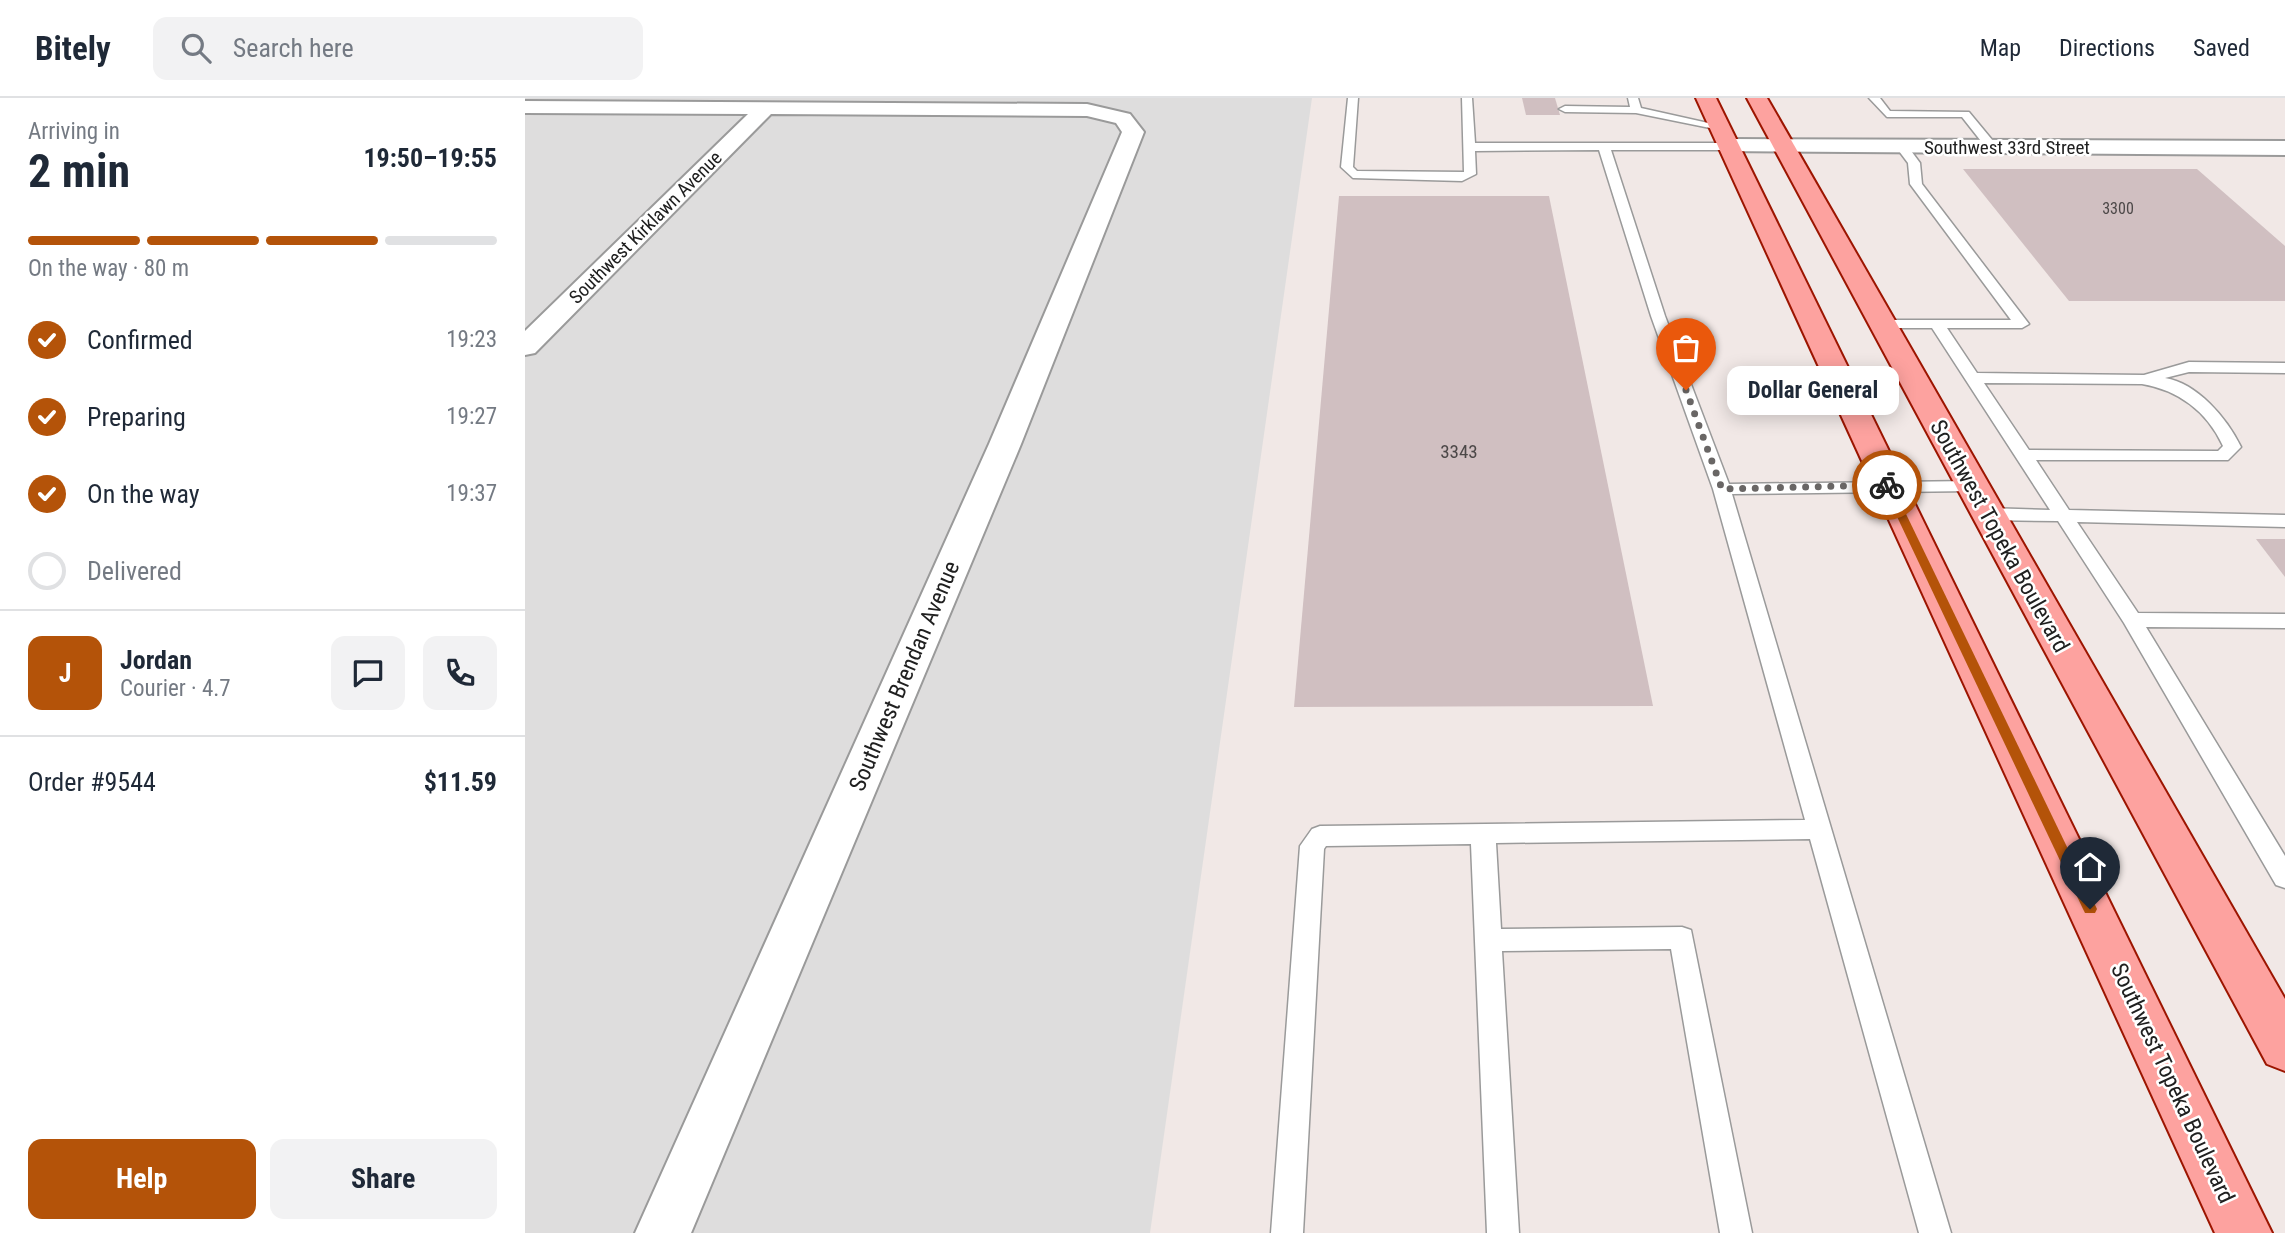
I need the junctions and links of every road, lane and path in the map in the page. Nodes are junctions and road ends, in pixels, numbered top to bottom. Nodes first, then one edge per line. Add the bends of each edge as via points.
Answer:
1 (1353, 98) edge
2 (1467, 98) edge
3 (1757, 98) edge
4 (1874, 98) edge
5 (1635, 104) edge
6 (525, 107) edge
7 (766, 108) junction
8 (1565, 109) dead end
9 (1718, 124) edge
10 (1471, 146) junction
11 (1604, 146) junction
12 (1783, 146) junction
13 (1902, 147) junction
14 (1992, 147) junction
15 (2285, 148) edge
16 (1883, 324) junction
17 (1937, 324) junction
18 (525, 347) edge
19 (2285, 368) edge
20 (1973, 378) junction
21 (2142, 379) junction
22 (2023, 455) junction
23 (1889, 485) junction
24 (1722, 489) junction
25 (1980, 500) junction
26 (2063, 516) junction
27 (2285, 521) edge
28 (2133, 620) junction
29 (2285, 621) edge
30 (1819, 829) junction
31 (1483, 834) junction
32 (2285, 878) edge
33 (1487, 940) junction
34 (2285, 1047) edge
35 (663, 1233) edge
36 (1287, 1233) edge
37 (1503, 1233) edge
38 (1736, 1233) edge
39 (1935, 1233) edge
40 (2244, 1233) edge

1 - 10 lane via 1347,167 1353,174 1462,177 1470,174
2 - 10 lane
3 - 12 main road, Southwest Topeka Boulevard
4 - 14 lane via 1887,114 1965,114
5 - 8 lane
5 - 9 lane
6 - 7 street
7 - 18 street, Southwest Kirklawn Avenue
7 - 35 street, Southwest Brendan Avenue via 1087,110 1123,118 1133,132 1005,444
9 - 11 lane
9 - 12 street, Southwest 33rd Street
9 - 23 main road, Southwest Topeka Boulevard
10 - 11 lane
11 - 24 lane via 1658,316
12 - 13 street, Southwest 33rd Street
12 - 16 main road, Southwest Topeka Boulevard
13 - 14 street, Southwest 33rd Street
13 - 17 lane via 1914,163 1916,184 2022,324
14 - 15 street, Southwest 33rd Street
16 - 17 lane
16 - 25 main road, Southwest Topeka Boulevard
17 - 20 lane
19 - 21 lane via 2189,366
20 - 21 lane
20 - 22 lane
21 - 22 lane via 2172,384 2192,396 2232,447 2222,456
22 - 26 lane
23 - 24 lane
23 - 25 lane
23 - 40 main road, Southwest Topeka Boulevard
24 - 30 lane
25 - 26 lane
25 - 34 main road, Southwest Topeka Boulevard
26 - 27 lane
26 - 28 lane
28 - 29 lane
28 - 32 lane
30 - 31 lane
30 - 39 lane
31 - 33 lane
31 - 36 lane via 1320,836 1312,846
33 - 37 lane
33 - 38 lane via 1682,938

